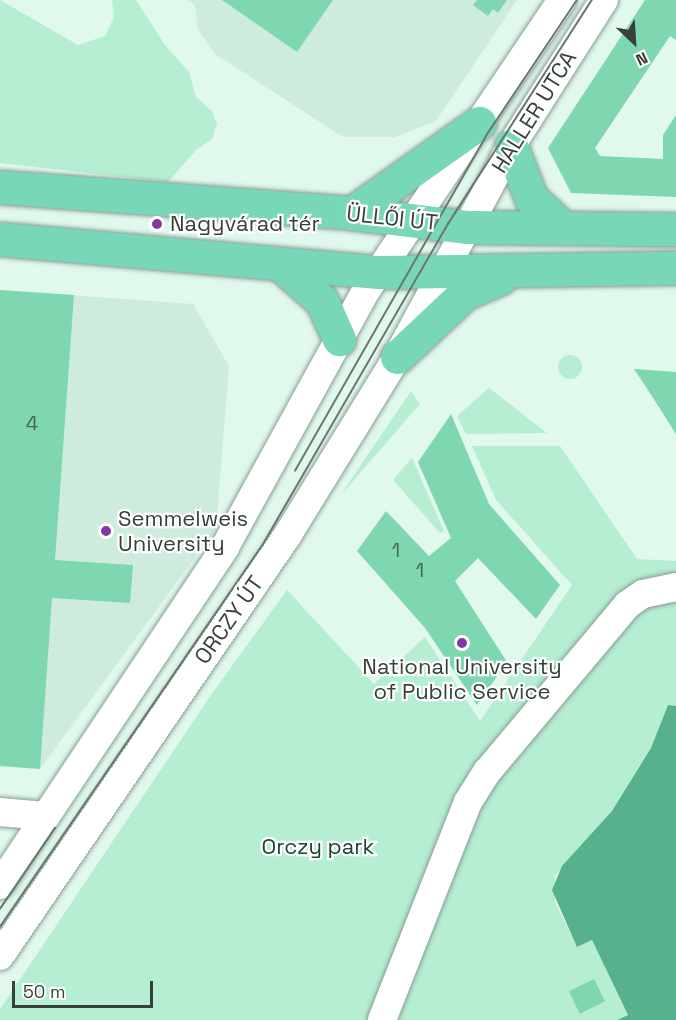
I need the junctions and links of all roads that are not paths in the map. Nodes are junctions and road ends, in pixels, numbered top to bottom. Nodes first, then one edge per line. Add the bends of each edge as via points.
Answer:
1 (562, 0) edge
2 (604, 0) edge
3 (478, 123) junction
4 (511, 146) junction
5 (0, 187) edge
6 (352, 213) junction
7 (416, 220) junction
8 (468, 227) junction
9 (563, 228) junction
10 (676, 229) edge
11 (0, 239) edge
12 (280, 264) junction
13 (676, 268) edge
14 (379, 272) junction
15 (512, 273) junction
16 (440, 274) junction
17 (339, 339) junction
18 (397, 357) junction
19 (676, 587) edge
20 (0, 812) edge
21 (45, 816) junction
22 (0, 885) edge
23 (0, 956) edge
24 (382, 1020) edge

1 - 3 street, HALLER UTCA
2 - 4 street, HALLER UTCA
3 - 6 main road
3 - 7 street, HALLER UTCA
4 - 8 street, HALLER UTCA
4 - 9 main road via 531,198
5 - 6 main road, ÜLLŐI ÚT
6 - 7 main road, ÜLLŐI ÚT
7 - 8 main road, ÜLLŐI ÚT
7 - 14 street, HALLER UTCA
8 - 9 main road, ÜLLŐI ÚT
8 - 16 street, HALLER UTCA
9 - 10 main road, ÜLLŐI ÚT
11 - 12 main road
12 - 14 main road
12 - 17 main road via 322,301
13 - 15 main road
14 - 16 main road
14 - 17 street, ORCZY ÚT
15 - 16 main road
15 - 18 main road via 465,293
16 - 18 street, ORCZY ÚT
17 - 21 street, ORCZY ÚT via 225,547
18 - 23 street, ORCZY ÚT via 287,536
19 - 24 street via 643,594 627,606 487,772 468,802
20 - 21 street
21 - 22 street, ORCZY ÚT

